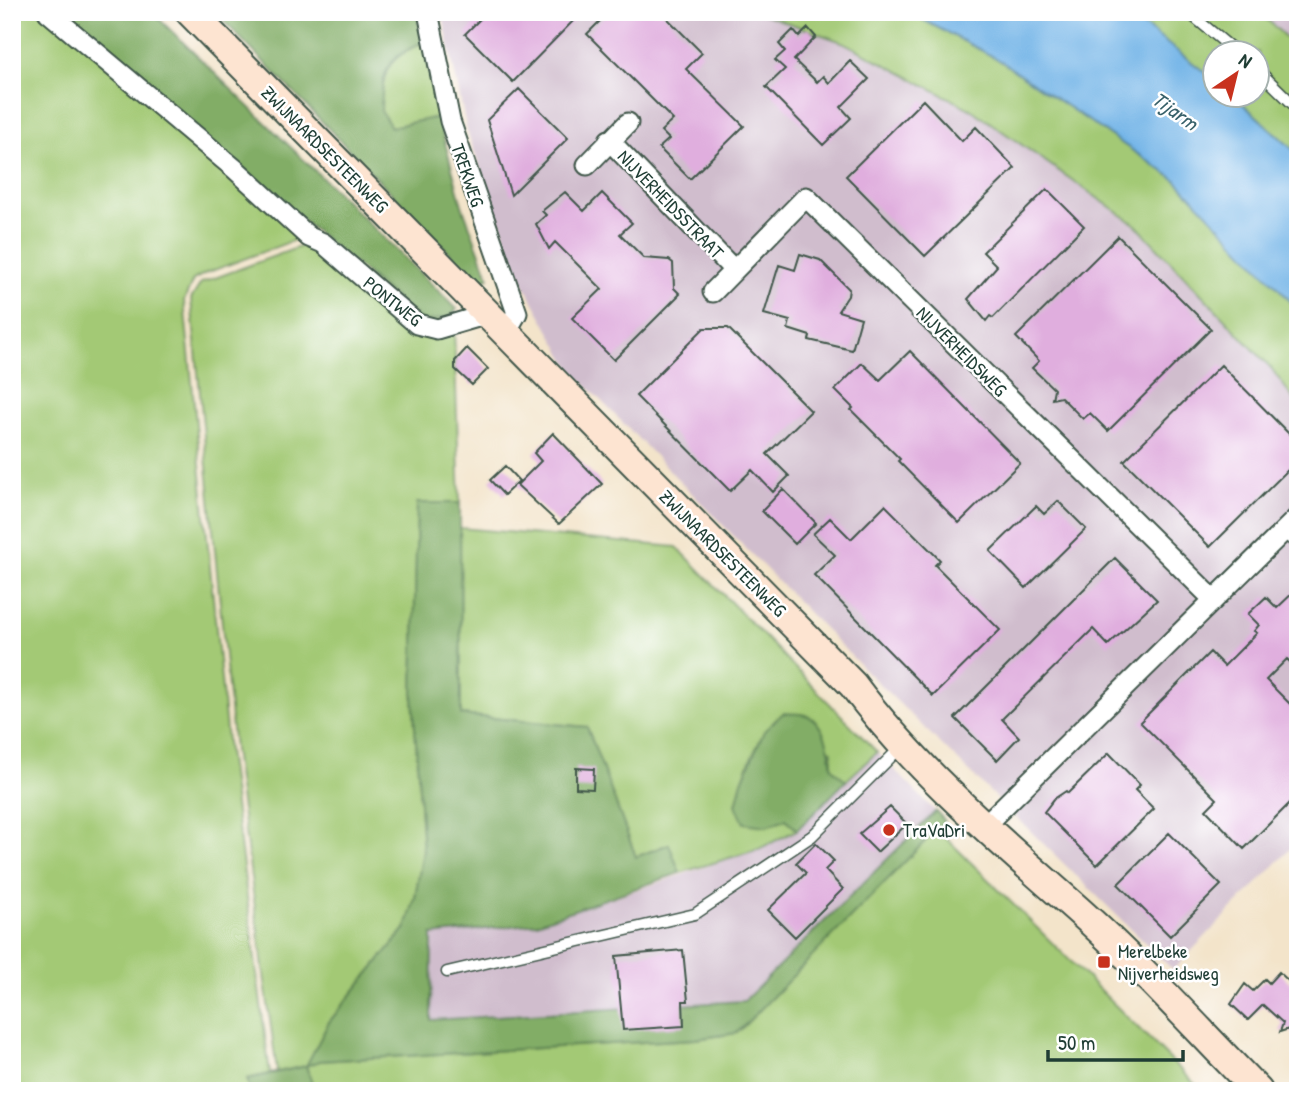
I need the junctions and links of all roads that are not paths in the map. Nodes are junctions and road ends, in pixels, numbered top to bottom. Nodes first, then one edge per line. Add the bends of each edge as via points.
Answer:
1 (47, 12) edge
2 (190, 12) edge
3 (428, 12) edge
4 (1188, 12) edge
5 (1219, 38) edge
6 (1272, 84) edge
7 (1298, 109) edge
8 (628, 123) dead end
9 (609, 140) junction
10 (587, 165) dead end
11 (733, 269) junction
12 (713, 292) dead end
13 (497, 323) junction
14 (1298, 517) edge
15 (1283, 531) junction
16 (1298, 546) edge
17 (1213, 599) junction
18 (903, 745) junction
19 (984, 825) junction
20 (447, 972) dead end
21 (1258, 1091) edge

1 - 13 street, PONTWEG via 309,237 323,243 426,327
2 - 13 main road, ZWIJNAARDSESTEENWEG
3 - 13 street, TREKWEG via 450,121 517,313
4 - 5 lane
6 - 7 lane
8 - 9 street
9 - 10 street
9 - 11 street, NIJVERHEIDSSTRAAT
11 - 12 street, NIJVERHEIDSWEG
11 - 17 street, NIJVERHEIDSWEG via 806,197
13 - 18 main road, ZWIJNAARDSESTEENWEG via 853,685
14 - 15 street
15 - 16 lane
15 - 17 street
17 - 19 street
18 - 19 main road, ZWIJNAARDSESTEENWEG
18 - 20 lane via 812,836 695,914
19 - 21 main road, ZWIJNAARDSESTEENWEG via 1079,911

